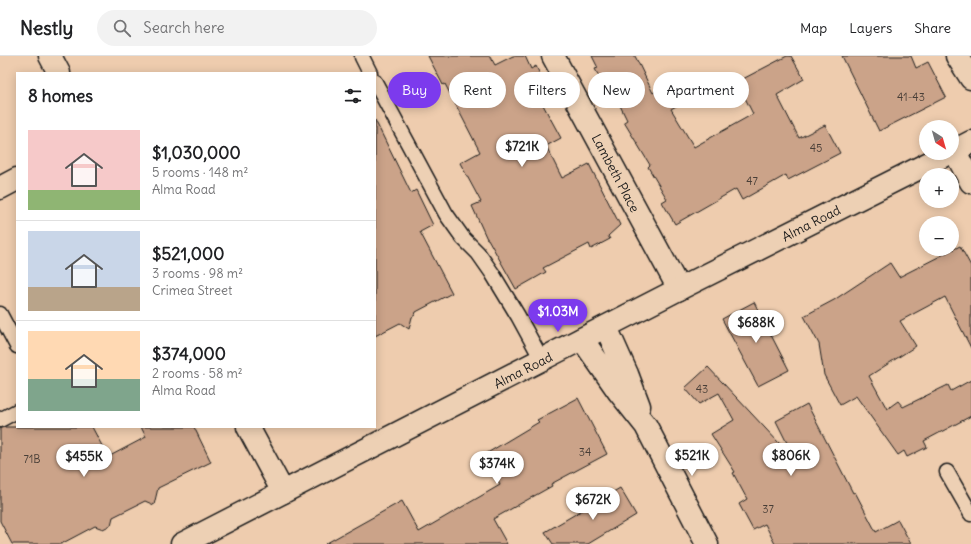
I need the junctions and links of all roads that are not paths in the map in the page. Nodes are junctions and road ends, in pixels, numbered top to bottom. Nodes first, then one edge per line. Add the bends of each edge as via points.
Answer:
1 (50, 56) edge
2 (553, 56) edge
3 (957, 56) edge
4 (362, 57) dead end
5 (58, 72) edge
6 (370, 72) edge
7 (971, 78) edge
8 (376, 84) edge
9 (959, 154) edge
10 (935, 160) edge
11 (16, 180) edge
12 (971, 182) edge
13 (0, 188) edge
14 (679, 289) junction
15 (0, 314) edge
16 (606, 327) junction
17 (582, 339) junction
18 (16, 344) edge
19 (542, 360) junction
20 (16, 412) edge
21 (0, 420) edge
22 (646, 426) junction
23 (249, 428) edge
24 (947, 472) dead end
25 (283, 492) junction
26 (971, 514) edge
27 (182, 544) edge
28 (708, 544) edge

1 - 5 street
2 - 14 street, Lambeth Place
3 - 7 street
4 - 6 lane
8 - 19 lane via 446,214 492,273
9 - 12 street
10 - 14 street, Alma Road
11 - 13 street
14 - 16 street, Alma Road
15 - 18 lane
16 - 17 street, Alma Road
16 - 22 street
17 - 19 street, Alma Road
17 - 22 street
19 - 25 street, Alma Road
20 - 21 lane
22 - 28 street
23 - 25 street
24 - 26 lane
25 - 27 street, Alma Road

